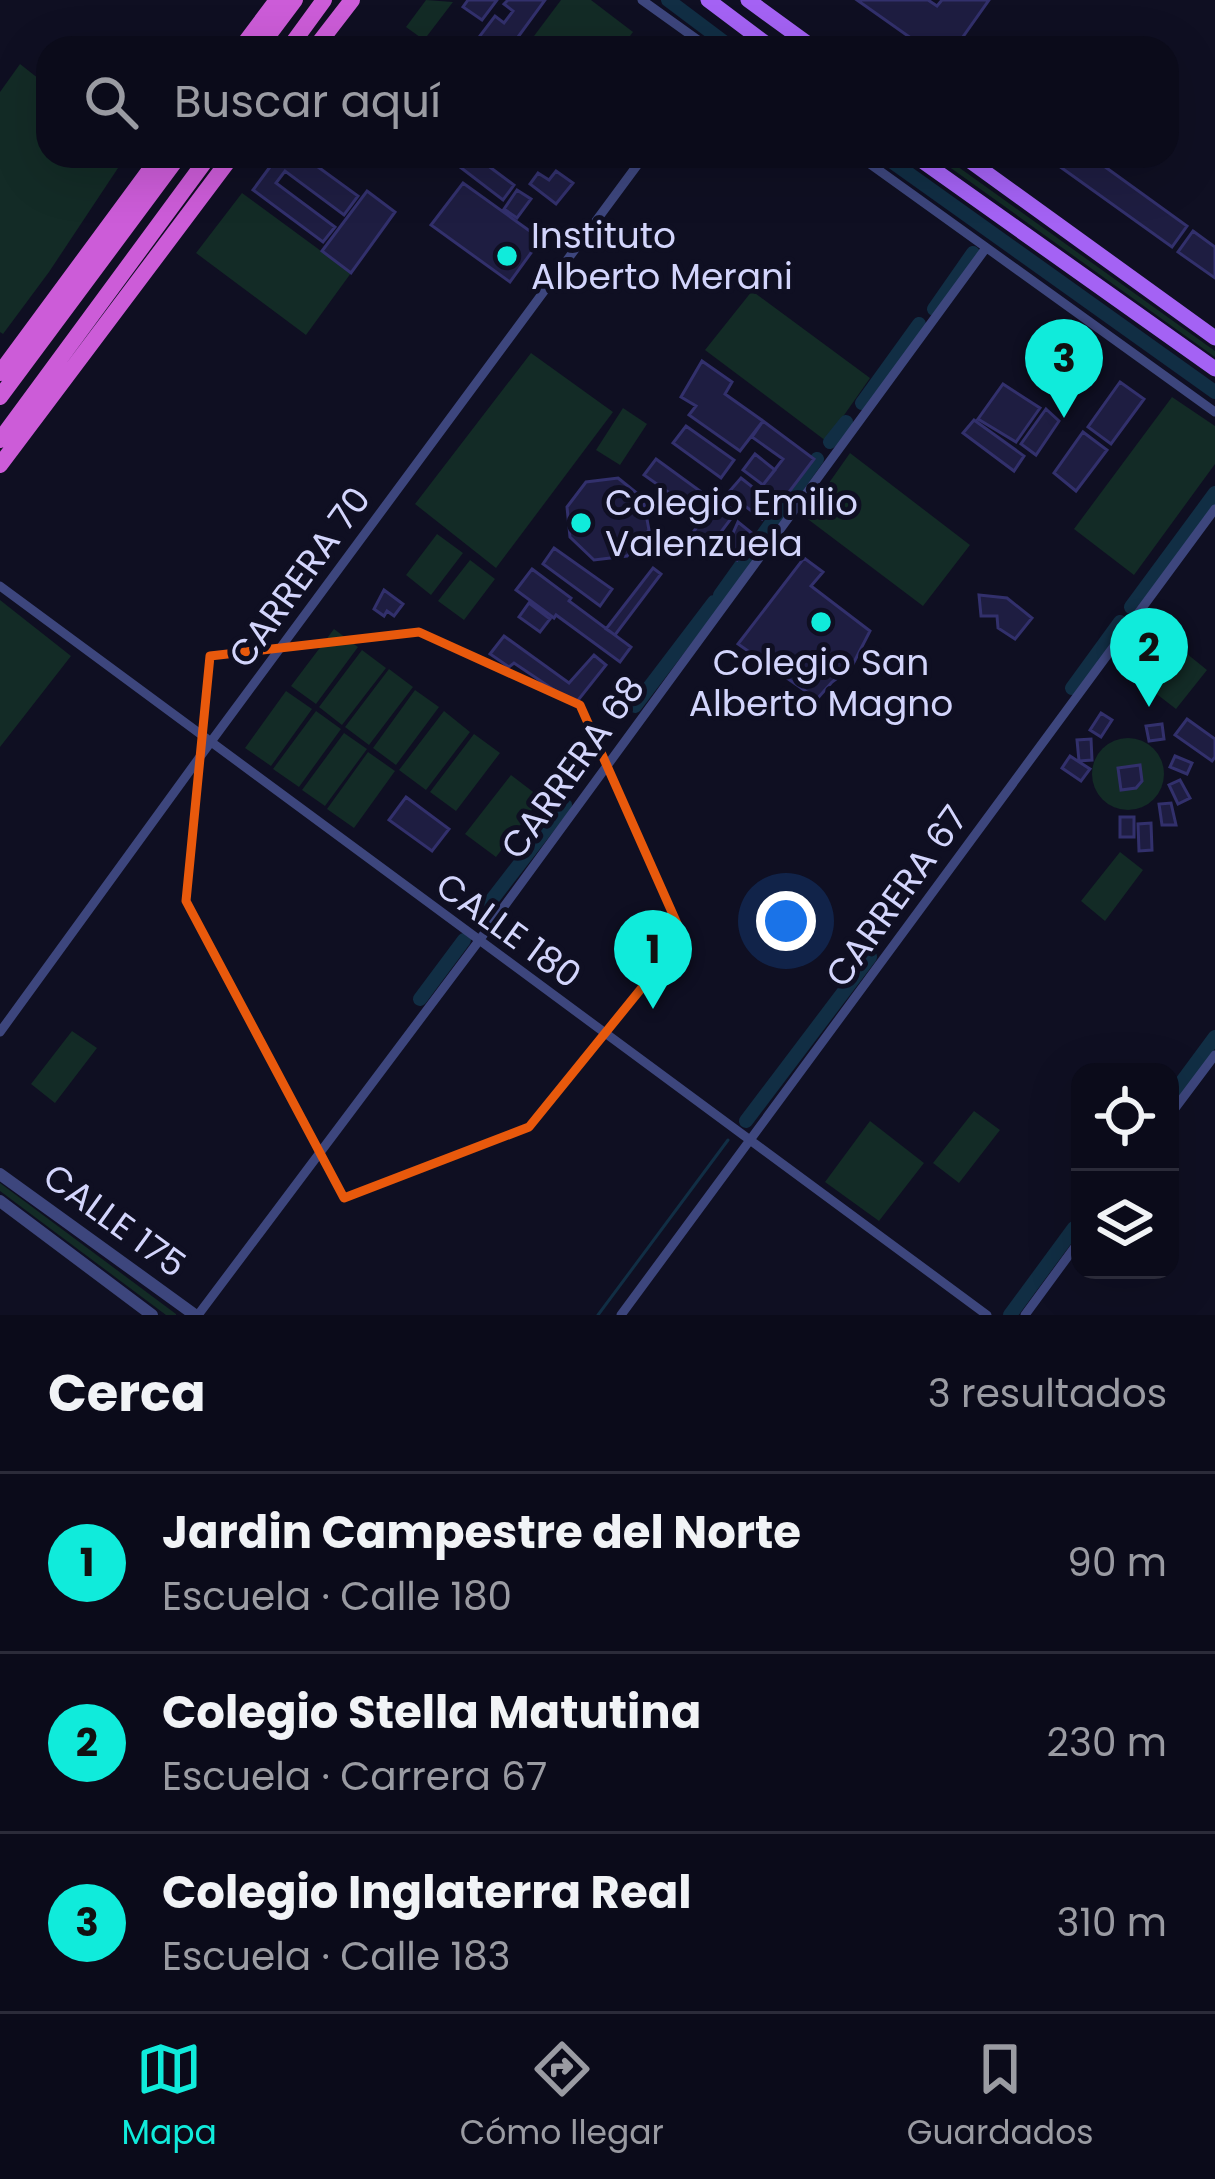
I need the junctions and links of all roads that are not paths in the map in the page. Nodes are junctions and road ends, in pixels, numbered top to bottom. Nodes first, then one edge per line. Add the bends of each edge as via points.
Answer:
1 (277, 0) edge
2 (295, 0) edge
3 (324, 0) edge
4 (352, 0) edge
5 (642, 0) edge
6 (708, 0) edge
7 (748, 0) edge
8 (250, 36) edge
9 (268, 36) edge
10 (298, 36) edge
11 (324, 36) edge
12 (692, 36) edge
13 (756, 36) edge
14 (798, 36) edge
15 (151, 168) edge
16 (170, 168) edge
17 (200, 168) edge
18 (223, 168) edge
19 (635, 168) edge
20 (876, 168) edge
21 (932, 168) edge
22 (980, 168) edge
23 (986, 248) junction
24 (1215, 338) edge
25 (1215, 369) edge
26 (0, 373) edge
27 (0, 397) edge
28 (1215, 412) edge
29 (0, 440) edge
30 (0, 465) edge
31 (1215, 509) edge
32 (0, 586) edge
33 (210, 743) junction
34 (478, 942) junction
35 (0, 1032) edge
36 (1215, 1054) edge
37 (1179, 1103) edge
38 (749, 1141) junction
39 (0, 1174) edge
40 (0, 1202) edge
41 (1071, 1252) edge
42 (152, 1315) edge
43 (197, 1315) edge
44 (621, 1315) edge
45 (987, 1315) edge
46 (1025, 1315) edge

1 - 8 highway
2 - 9 highway
3 - 10 highway
4 - 11 highway
5 - 12 street
6 - 13 main road
7 - 14 main road
15 - 26 highway via 9,350
16 - 27 highway
17 - 29 highway
18 - 30 highway
19 - 33 street, CARRERA 70
20 - 23 street
21 - 25 main road
22 - 24 main road
23 - 28 street
23 - 34 street, CARRERA 68
31 - 38 street, CARRERA 67
32 - 33 street, CALLE 180
33 - 34 street, CALLE 180
33 - 35 street, CARRERA 70
34 - 38 street, CALLE 180
34 - 43 street, CARRERA 68
36 - 37 street
38 - 44 street, CARRERA 67
38 - 45 street, CALLE 180
39 - 43 street, CALLE 175
40 - 42 street, CALLE 175
41 - 46 street

